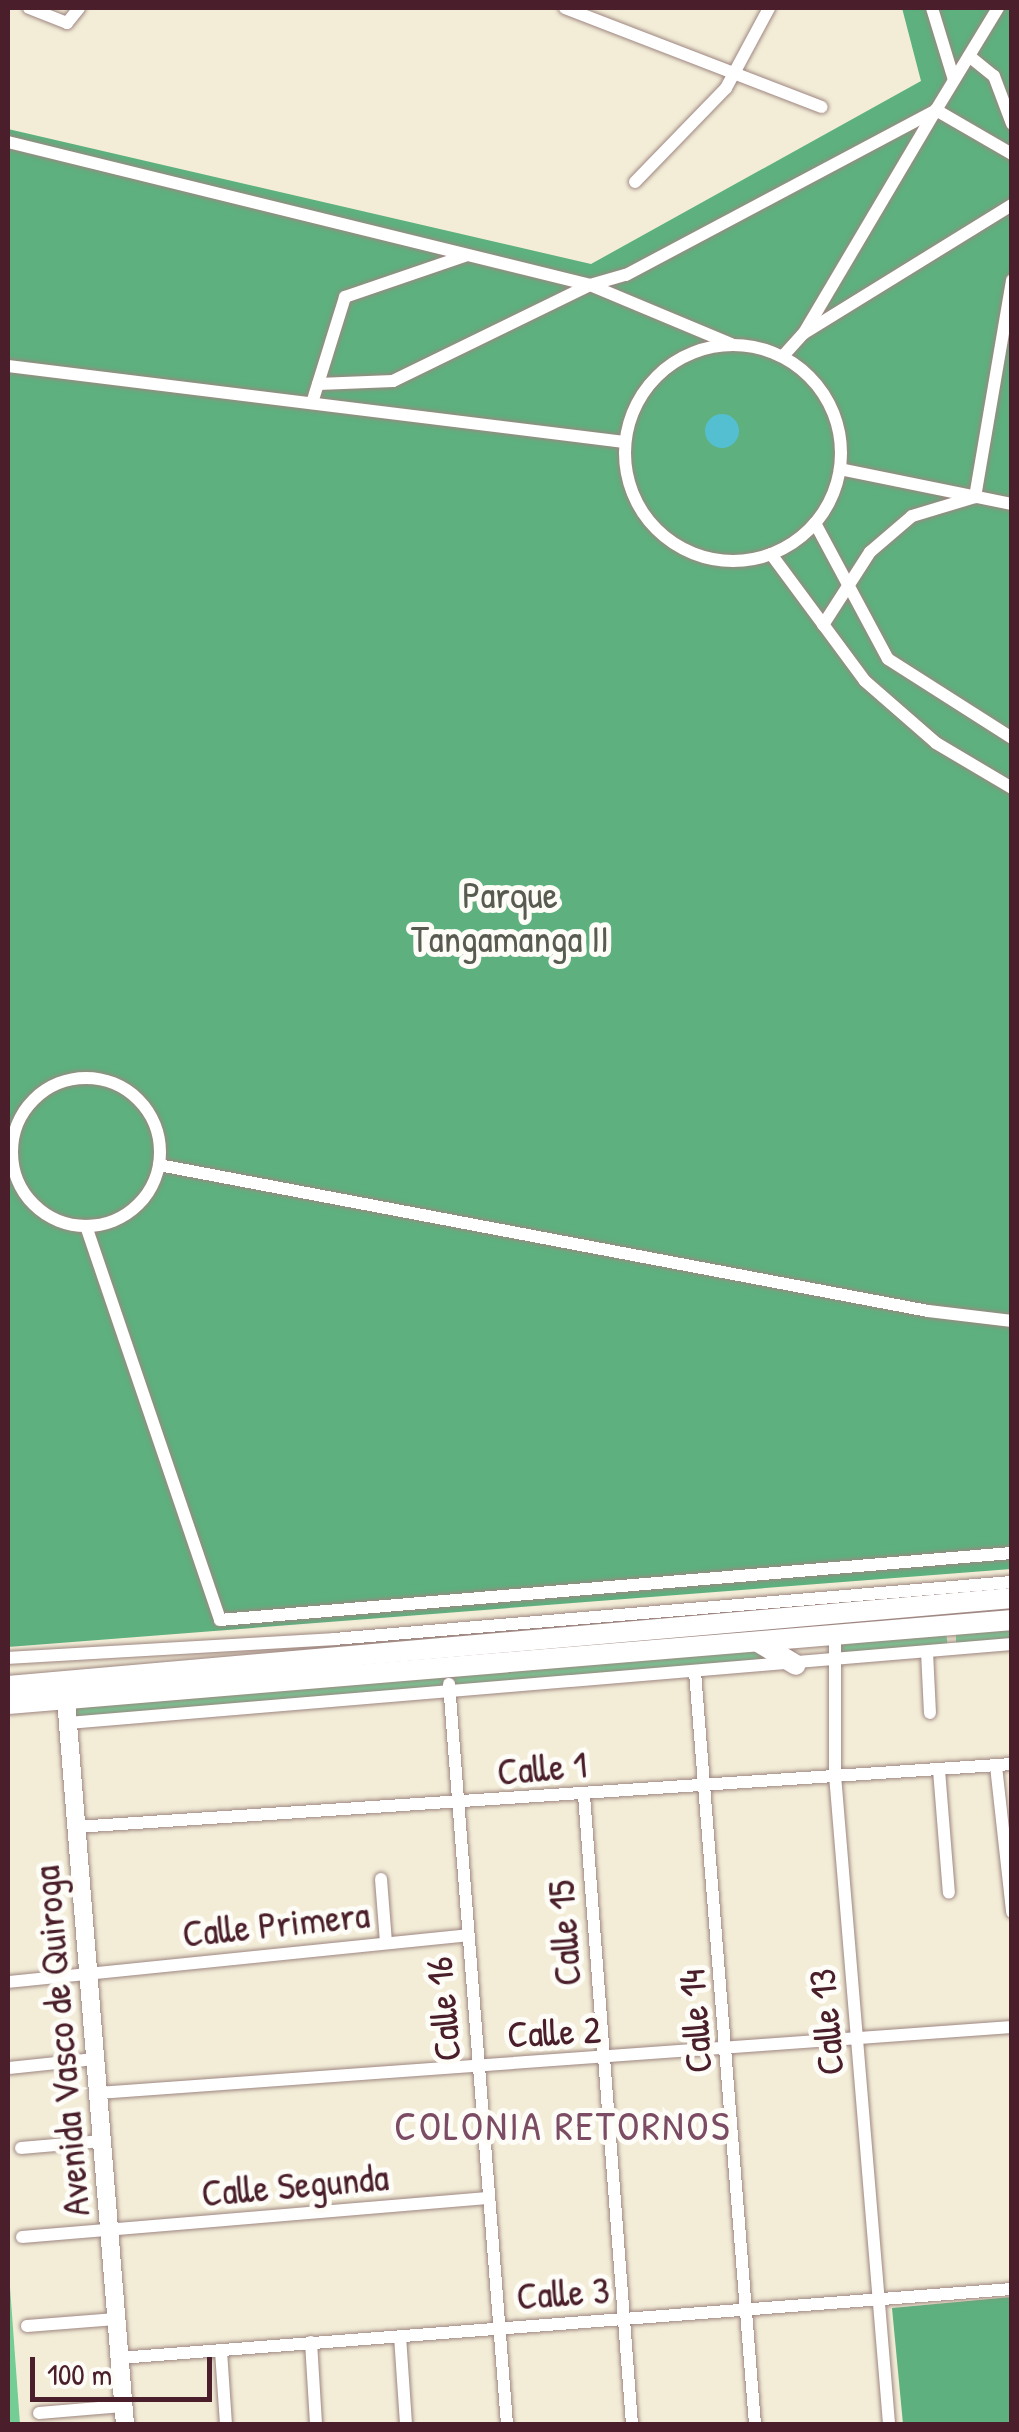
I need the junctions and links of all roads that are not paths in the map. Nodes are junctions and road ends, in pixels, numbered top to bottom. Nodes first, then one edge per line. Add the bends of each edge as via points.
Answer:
1 (29, 8) edge
2 (80, 8) edge
3 (569, 8) edge
4 (769, 8) edge
5 (932, 8) edge
6 (998, 8) edge
7 (60, 16) edge
8 (969, 56) junction
9 (735, 74) junction
10 (954, 80) junction
11 (822, 107) dead end
12 (936, 110) junction
13 (1012, 124) edge
14 (8, 142) edge
15 (1012, 154) edge
16 (635, 182) dead end
17 (1012, 205) edge
18 (468, 255) junction
19 (1012, 280) edge
20 (590, 285) junction
21 (804, 333) junction
22 (732, 344) junction
23 (783, 356) junction
24 (8, 366) edge
25 (318, 384) junction
26 (312, 403) junction
27 (624, 442) junction
28 (840, 468) junction
29 (975, 497) junction
30 (1012, 504) edge
31 (815, 523) junction
32 (771, 554) junction
33 (848, 594) junction
34 (823, 625) junction
35 (1012, 738) edge
36 (1012, 788) edge
37 (10, 1156) edge
38 (159, 1165) junction
39 (86, 1226) junction
40 (1012, 1320) edge
41 (1012, 1552) edge
42 (1012, 1582) edge
43 (947, 1595) junction
44 (1012, 1598) edge
45 (834, 1613) junction
46 (1012, 1620) edge
47 (950, 1626) junction
48 (836, 1635) junction
49 (552, 1639) junction
50 (758, 1642) junction
51 (1012, 1644) edge
52 (952, 1650) junction
53 (926, 1652) junction
54 (54, 1655) junction
55 (447, 1656) junction
56 (8, 1658) edge
57 (301, 1660) junction
58 (837, 1662) junction
59 (796, 1665) junction
60 (695, 1672) junction
61 (553, 1682) junction
62 (238, 1684) junction
63 (8, 1686) edge
64 (65, 1690) junction
65 (450, 1690) junction
66 (142, 1692) junction
67 (303, 1702) junction
68 (8, 1704) edge
69 (240, 1708) junction
70 (930, 1713) dead end
71 (143, 1716) junction
72 (68, 1723) junction
73 (1012, 1764) edge
74 (996, 1766) junction
75 (939, 1770) junction
76 (835, 1775) junction
77 (707, 1783) junction
78 (584, 1795) junction
79 (458, 1805) junction
80 (76, 1827) junction
81 (381, 1879) dead end
82 (948, 1893) dead end
83 (1012, 1912) edge
84 (467, 1934) junction
85 (386, 1943) junction
86 (90, 1973) junction
87 (8, 1982) edge
88 (1012, 2027) edge
89 (857, 2039) junction
90 (728, 2050) junction
91 (95, 2060) junction
92 (604, 2060) junction
93 (478, 2066) junction
94 (8, 2068) edge
95 (98, 2093) junction
96 (102, 2141) junction
97 (21, 2148) dead end
98 (486, 2198) junction
99 (108, 2232) junction
100 (22, 2237) dead end
101 (1012, 2289) edge
102 (882, 2299) junction
103 (746, 2309) junction
104 (116, 2318) junction
105 (626, 2318) junction
106 (28, 2326) dead end
107 (499, 2328) junction
108 (400, 2336) junction
109 (310, 2342) junction
110 (221, 2351) junction
111 (120, 2358) junction
112 (39, 2413) dead end
113 (124, 2415) edge
114 (226, 2424) edge
115 (316, 2424) edge
116 (406, 2424) edge
117 (508, 2424) edge
118 (632, 2424) edge
119 (754, 2424) edge
120 (889, 2424) edge

1 - 7 street
2 - 7 street
3 - 9 street
4 - 9 street
5 - 10 street
6 - 8 street
8 - 10 street
8 - 13 street via 994,76
9 - 11 street
9 - 16 street
10 - 12 street
12 - 15 street
12 - 20 street via 626,275
12 - 21 street
14 - 18 street
17 - 21 street
18 - 20 street
18 - 25 street via 345,297
19 - 29 street
20 - 22 street
20 - 25 street via 393,381
21 - 23 street
22 - 23 street
22 - 27 street via 706,348 660,372 642,392
23 - 28 street via 825,395 839,430
24 - 26 street
25 - 26 street
26 - 27 street
27 - 32 street via 630,492 664,538 716,560
28 - 29 street
28 - 31 street
29 - 30 street
29 - 33 street via 912,516 870,552
31 - 32 street
31 - 33 street
32 - 34 street
33 - 34 street
33 - 35 street via 888,659
34 - 36 street via 865,681 936,743
37 - 38 street via 22,1114 37,1096 80,1078 104,1079 140,1100 159,1137
37 - 39 street via 24,1194 38,1208
38 - 39 street via 144,1198 128,1213
38 - 40 street via 928,1311
39 - 41 street via 220,1620
42 - 43 street
43 - 44 main road
43 - 45 main road
43 - 47 street
43 - 49 street
45 - 48 street, Calle 13
45 - 49 main road
46 - 47 main road
47 - 48 main road
47 - 52 street
48 - 50 main road
48 - 58 street, Calle 13
49 - 50 main road
49 - 55 main road
49 - 57 street
49 - 61 street
50 - 59 main road
51 - 52 street
52 - 53 street
53 - 58 street
53 - 70 street
54 - 56 street
54 - 57 street
54 - 64 street, Avenida Vasco de Quiroga
55 - 57 main road
55 - 65 street, Calle 16
57 - 62 main road
57 - 64 main road
57 - 67 street
58 - 59 street
58 - 76 street, Calle 13
59 - 60 street
60 - 61 street
60 - 77 street, Calle 14
61 - 65 street
62 - 66 main road
62 - 69 street
63 - 64 main road
64 - 66 main road
64 - 68 main road
64 - 72 main road, Avenida Vasco de Quiroga
65 - 67 street
65 - 79 street, Calle 16
66 - 71 street
67 - 69 street
69 - 71 street
71 - 72 street
72 - 80 main road, Avenida Vasco de Quiroga
73 - 74 street, Calle 1
74 - 75 street, Calle 1
74 - 83 street
75 - 76 street, Calle 1
75 - 82 street
76 - 77 street, Calle 1
76 - 89 street, Calle 13
77 - 78 street, Calle 1
77 - 90 street, Calle 14
78 - 79 street, Calle 1
78 - 92 street, Calle 15
79 - 80 street, Calle 1
79 - 84 street, Calle 16
80 - 86 main road, Avenida Vasco de Quiroga
81 - 85 street
84 - 85 street, Calle Primera
84 - 93 street, Calle 16
85 - 86 street, Calle Primera
86 - 87 street, Calle Primera
86 - 91 main road, Avenida Vasco de Quiroga
88 - 89 street, Calle 2
89 - 90 street, Calle 2
89 - 102 street, Calle 13
90 - 92 street, Calle 2
90 - 103 street, Calle 14
91 - 94 street
91 - 95 main road, Avenida Vasco de Quiroga
92 - 93 street, Calle 2
92 - 105 street, Calle 15
93 - 95 street, Calle 2
93 - 98 street, Calle 16
95 - 96 main road, Avenida Vasco de Quiroga
96 - 97 street
96 - 99 main road, Avenida Vasco de Quiroga
98 - 99 street, Calle Segunda
98 - 107 street, Calle 16
99 - 100 street, Calle Segunda
99 - 104 main road, Avenida Vasco de Quiroga
101 - 102 street, Calle 3
102 - 103 street, Calle 3
102 - 120 street, Calle 13
103 - 105 street, Calle 3
103 - 119 street, Calle 14
104 - 106 street
104 - 111 main road, Avenida Vasco de Quiroga
105 - 107 street, Calle 3
105 - 118 street, Calle 15
107 - 108 street, Calle 3
107 - 117 street, Calle 16
108 - 109 street, Calle 3
108 - 116 street
109 - 110 street, Calle 3
109 - 115 street
110 - 111 street, Calle 3
110 - 114 street
111 - 113 main road, Avenida Vasco de Quiroga
112 - 113 street

